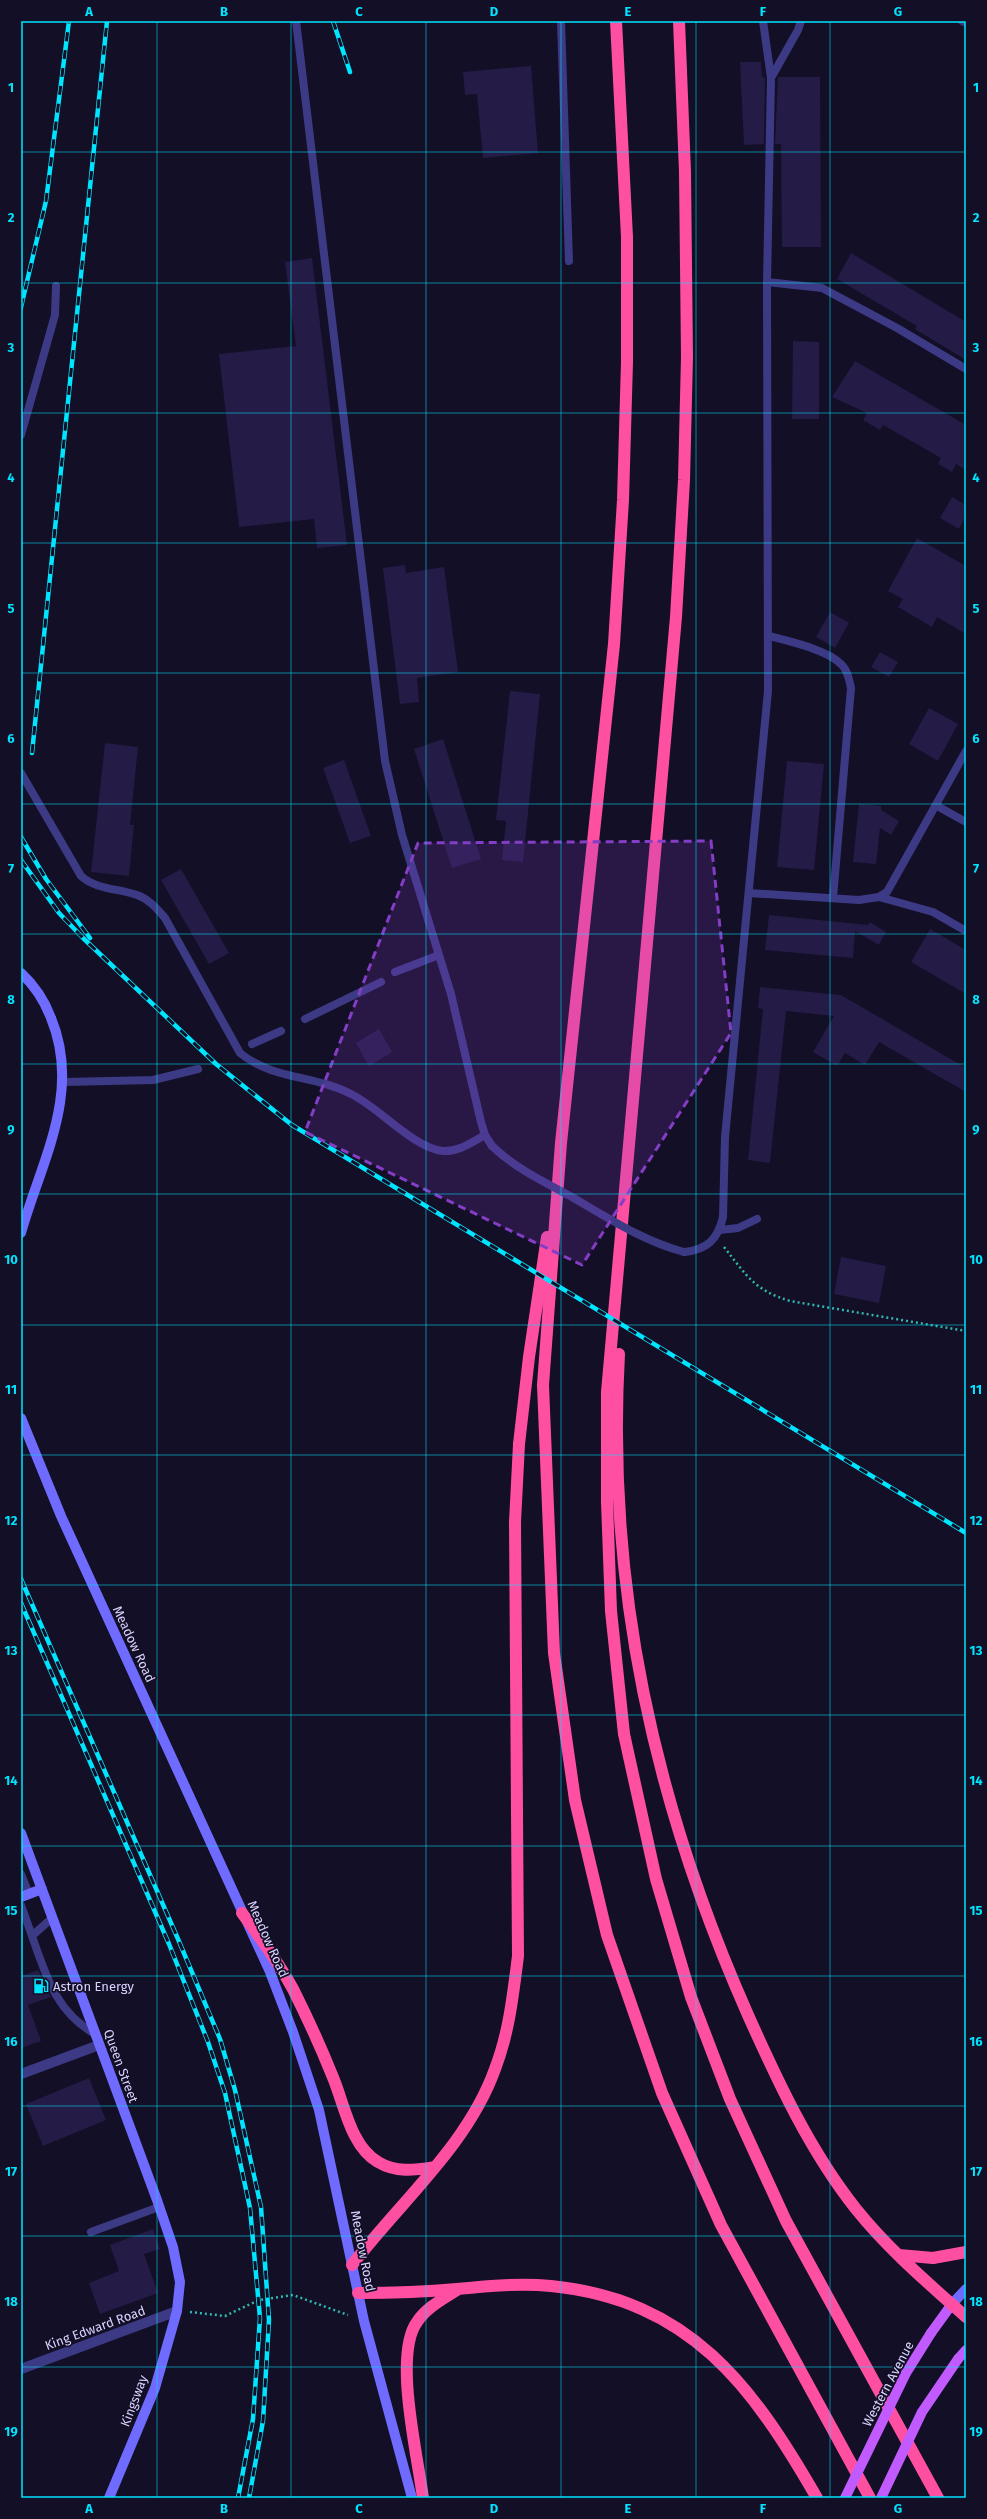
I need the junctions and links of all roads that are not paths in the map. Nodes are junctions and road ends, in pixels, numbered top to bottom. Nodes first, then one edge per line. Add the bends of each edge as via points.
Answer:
1 (296, 21) edge
2 (561, 21) edge
3 (616, 21) edge
4 (679, 21) edge
5 (763, 21) edge
6 (801, 21) edge
7 (962, 21) edge
8 (966, 23) edge
9 (771, 78) junction
10 (569, 261) dead end
11 (767, 282) junction
12 (56, 286) dead end
13 (966, 369) edge
14 (21, 435) edge
15 (769, 636) junction
16 (966, 751) edge
17 (21, 773) edge
18 (937, 806) junction
19 (966, 822) edge
20 (749, 893) junction
21 (879, 897) junction
22 (833, 898) junction
23 (966, 931) edge
24 (438, 955) junction
25 (395, 972) dead end
26 (21, 973) edge
27 (381, 982) dead end
28 (305, 1019) dead end
29 (281, 1030) dead end
30 (252, 1044) dead end
31 (198, 1069) dead end
32 (64, 1082) junction
33 (485, 1135) junction
34 (561, 1143) junction
35 (629, 1165) junction
36 (757, 1219) dead end
37 (21, 1233) edge
38 (718, 1234) junction
39 (21, 1418) edge
40 (21, 1833) edge
41 (21, 1874) edge
42 (42, 1890) junction
43 (25, 1896) edge
44 (21, 1905) edge
45 (242, 1913) junction
46 (52, 1918) junction
47 (32, 1936) junction
48 (95, 2034) junction
49 (99, 2045) junction
50 (21, 2074) edge
51 (435, 2167) junction
52 (159, 2207) junction
53 (91, 2232) dead end
54 (966, 2252) edge
55 (899, 2255) junction
56 (352, 2265) junction
57 (458, 2289) junction
58 (966, 2289) edge
59 (358, 2293) junction
60 (952, 2304) junction
61 (178, 2311) junction
62 (966, 2317) edge
63 (966, 2350) edge
64 (21, 2369) edge
65 (109, 2498) edge
66 (412, 2498) edge
67 (423, 2498) edge
68 (816, 2498) edge
69 (845, 2498) edge
70 (870, 2498) edge
71 (881, 2498) edge
72 (938, 2498) edge

1 - 24 lane via 333,313 381,735 392,797
2 - 10 lane
3 - 34 highway via 627,237 627,362 622,500 614,644
4 - 35 highway via 685,172 687,357 684,480 676,617
5 - 9 lane
6 - 9 lane
7 - 8 lane
9 - 11 lane
11 - 13 lane via 822,288
11 - 15 lane
12 - 14 lane via 55,315
15 - 20 lane via 768,691
15 - 22 lane via 804,646 833,659 842,665 848,675 851,688
16 - 18 lane
17 - 33 lane via 81,876 90,884 137,895 149,901 166,918 240,1053 252,1063 271,1072 349,1093 388,1117 418,1142 432,1148 455,1150
18 - 19 lane
18 - 21 lane via 893,883 887,892
20 - 22 lane
20 - 38 lane via 725,1137 723,1217
21 - 22 lane via 859,900
21 - 23 lane via 933,912
24 - 25 lane
24 - 33 lane via 451,994
26 - 32 main road via 47,1008 57,1034
27 - 28 lane
29 - 30 lane
31 - 32 lane via 147,1081
32 - 37 main road via 52,1138
33 - 38 lane, bridge via 492,1146 515,1165 662,1246 684,1252 698,1251
34 - 51 highway via 529,1357 519,1444 514,1522 518,1956 509,2024 495,2070 473,2115
34 - 70 highway via 543,1385 554,1653 577,1807 607,1935 662,2093 721,2225
35 - 55 highway via 617,1386 620,1523 630,1623 646,1713 676,1823 698,1890 723,1958 765,2053 810,2141 856,2209
35 - 72 highway via 607,1392 610,1611 624,1734 656,1879 697,2011 730,2099 782,2213
36 - 38 lane
39 - 45 main road, Meadow Road via 64,1523
40 - 42 main road, Queen Street
41 - 43 lane
42 - 43 main road
42 - 46 main road, Queen Street
44 - 47 lane
45 - 51 highway via 271,1952 292,1988 316,2035 351,2126 363,2148 377,2162 396,2170
45 - 56 main road, Meadow Road via 293,2032 319,2110
46 - 47 lane
46 - 48 main road, Queen Street
47 - 48 lane via 51,1990 59,2003 74,2019
48 - 49 main road, Queen Street
49 - 50 street
49 - 52 main road, Queen Street
51 - 56 highway
52 - 53 lane
52 - 61 main road, Queen Street via 173,2247 180,2282
54 - 55 highway via 933,2258
55 - 60 highway
56 - 59 main road, Meadow Road
57 - 59 highway
57 - 67 highway via 434,2304 417,2322 408,2339 408,2390
57 - 68 highway via 493,2285 550,2286 602,2294 646,2310 694,2338 734,2375 765,2415
58 - 60 main road, Western Avenue
59 - 66 main road, Meadow Road
60 - 62 highway
60 - 69 main road, Western Avenue, bridge via 906,2373
61 - 64 street, King Edward Road
61 - 65 main road, Kingsway via 154,2388
63 - 71 main road, bridge via 922,2412

